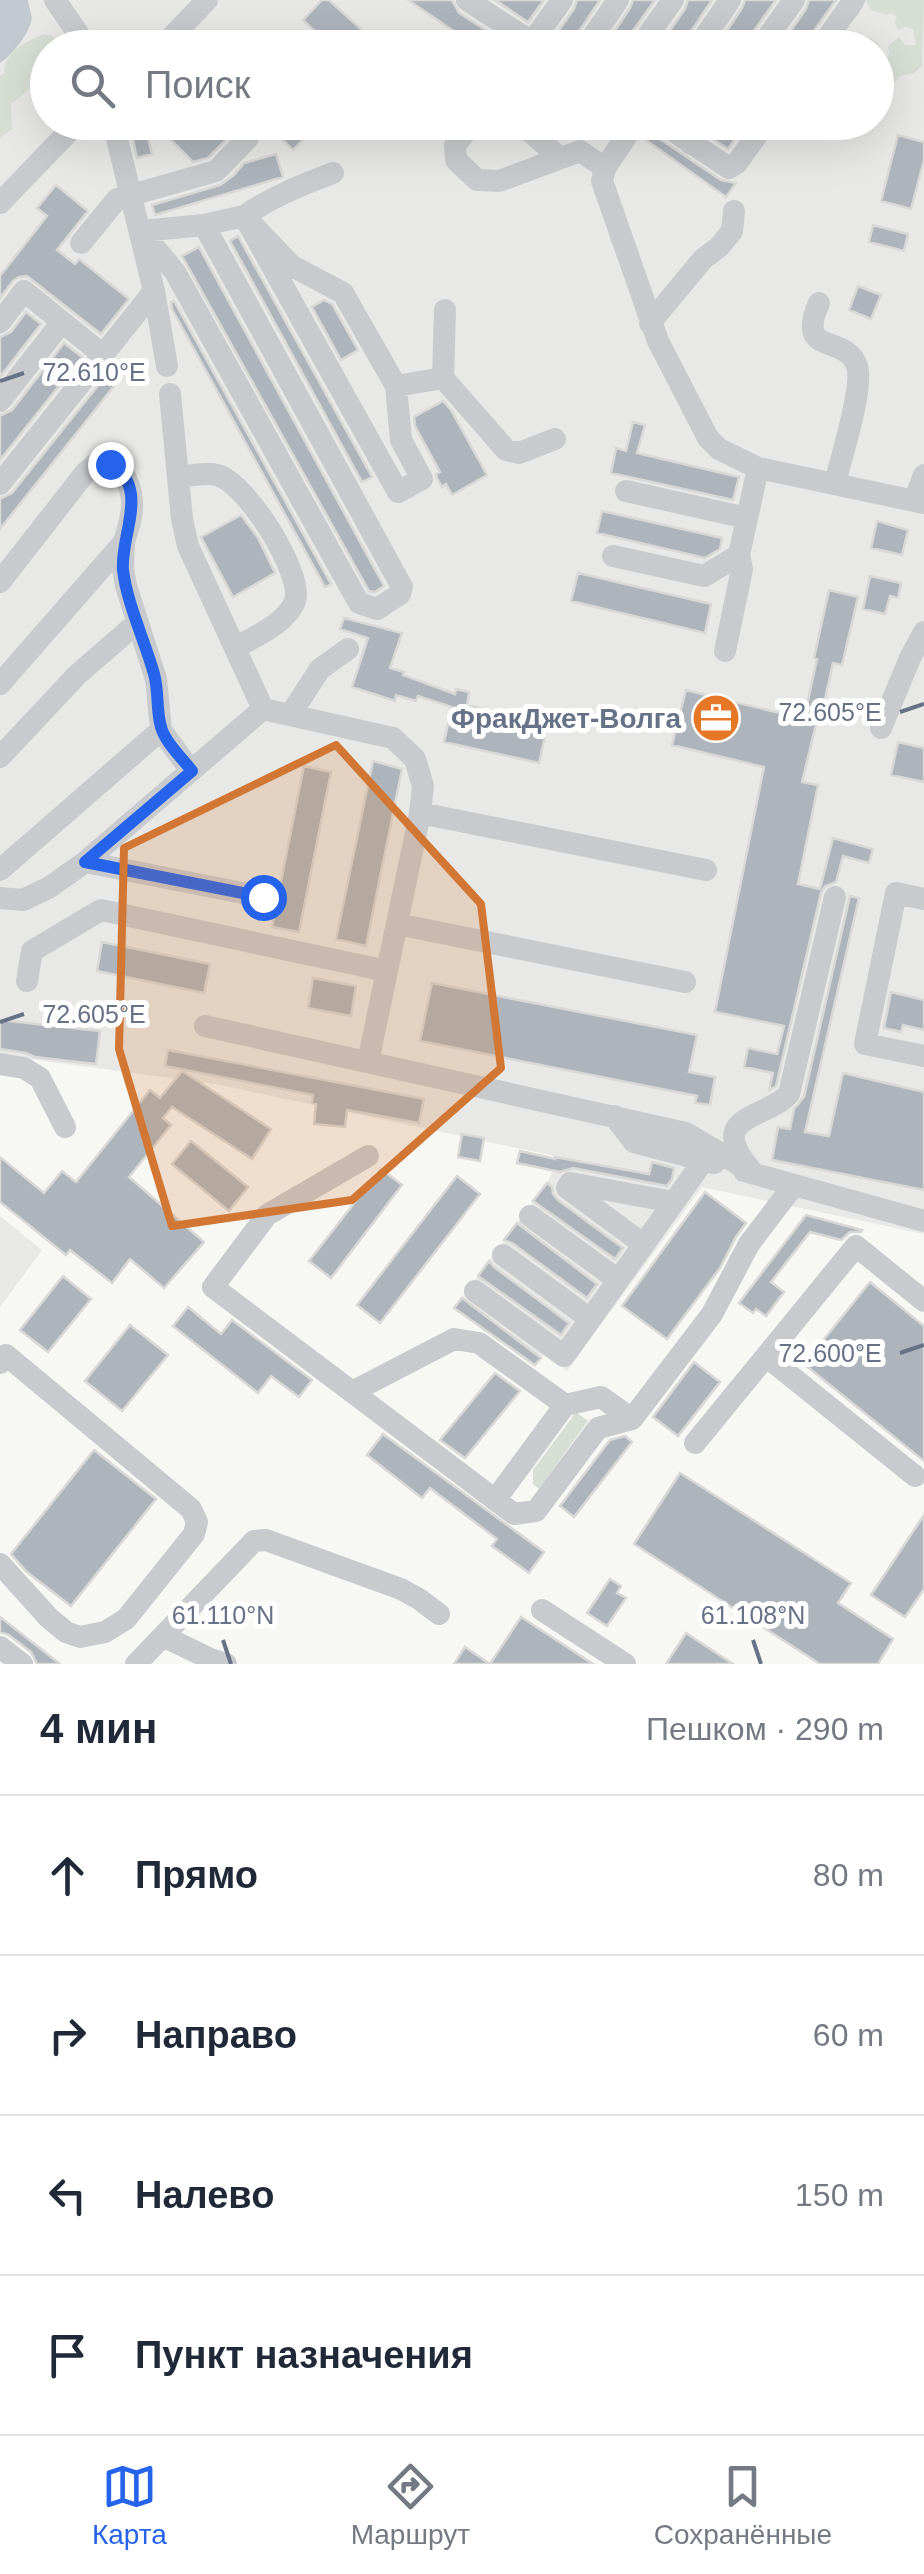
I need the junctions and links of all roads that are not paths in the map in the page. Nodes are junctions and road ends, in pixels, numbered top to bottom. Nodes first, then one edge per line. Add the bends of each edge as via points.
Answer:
1 (55, 0) edge
2 (206, 0) edge
3 (467, 0) edge
4 (562, 0) edge
5 (618, 0) edge
6 (673, 0) edge
7 (730, 0) edge
8 (794, 0) edge
9 (854, 0) edge
10 (500, 9) edge
11 (77, 30) edge
12 (178, 30) edge
13 (522, 30) edge
14 (545, 30) edge
15 (597, 30) edge
16 (652, 30) edge
17 (709, 30) edge
18 (773, 30) edge
19 (833, 30) edge
20 (61, 140) edge
21 (117, 140) edge
22 (246, 140) edge
23 (459, 140) edge
24 (540, 140) edge
25 (624, 140) edge
26 (685, 140) edge
27 (694, 140) edge
28 (753, 140) edge
29 (691, 144) junction
30 (560, 158) junction
31 (605, 168) junction
32 (333, 172) dead end
33 (132, 195) junction
34 (0, 203) edge
35 (734, 211) dead end
36 (244, 216) junction
37 (204, 225) junction
38 (141, 231) junction
39 (81, 243) dead end
40 (154, 291) junction
41 (819, 303) dead end
42 (445, 310) dead end
43 (0, 322) edge
44 (62, 322) junction
45 (650, 322) junction
46 (103, 354) junction
47 (167, 366) dead end
48 (443, 378) junction
49 (396, 386) junction
50 (170, 394) dead end
51 (0, 401) edge
52 (555, 438) dead end
53 (758, 468) junction
54 (924, 475) edge
55 (178, 477) junction
56 (835, 483) junction
57 (0, 484) edge
58 (626, 491) dead end
59 (919, 502) edge
60 (747, 518) junction
61 (124, 542) junction
62 (738, 555) junction
63 (613, 556) dead end
64 (0, 582) edge
65 (138, 622) junction
66 (924, 632) edge
67 (236, 648) junction
68 (348, 650) dead end
69 (725, 651) dead end
70 (0, 684) edge
71 (264, 709) junction
72 (290, 715) junction
73 (881, 728) dead end
74 (161, 730) junction
75 (0, 758) edge
76 (192, 771) junction
77 (420, 813) junction
78 (85, 862) junction
79 (0, 870) edge
80 (706, 870) dead end
81 (263, 897) dead end
82 (834, 897) dead end
83 (0, 898) edge
84 (924, 899) edge
85 (397, 924) junction
86 (387, 971) junction
87 (27, 982) dead end
88 (684, 982) dead end
89 (204, 1026) dead end
90 (924, 1056) edge
91 (368, 1062) junction
92 (0, 1064) edge
93 (614, 1116) junction
94 (65, 1128) dead end
95 (368, 1156) dead end
96 (704, 1160) junction
97 (755, 1174) junction
98 (794, 1185) junction
99 (674, 1202) junction
100 (530, 1216) dead end
101 (924, 1222) edge
102 (644, 1244) junction
103 (503, 1255) dead end
104 (618, 1280) junction
105 (475, 1291) dead end
106 (924, 1301) edge
107 (590, 1319) junction
108 (766, 1356) junction
109 (0, 1362) edge
110 (352, 1392) junction
111 (565, 1406) junction
112 (632, 1419) junction
113 (696, 1443) dead end
114 (915, 1476) dead end
115 (495, 1500) junction
116 (0, 1564) edge
117 (542, 1610) dead end
118 (439, 1614) dead end
119 (163, 1636) junction
120 (0, 1647) edge
121 (22, 1664) edge
122 (136, 1664) edge
123 (226, 1664) edge
124 (626, 1664) edge

1 - 11 street
2 - 12 street
3 - 10 street
4 - 14 street
5 - 15 street
6 - 16 street
7 - 17 street
8 - 18 street
9 - 19 street
10 - 13 street
20 - 34 street
21 - 33 street
22 - 33 street via 216,171
23 - 30 street via 456,160 478,180 499,181
24 - 30 street
25 - 31 street
26 - 29 street
27 - 29 street
28 - 29 street via 729,168
30 - 31 street via 580,151
31 - 45 street via 602,181
32 - 36 street
33 - 38 street
33 - 39 street via 116,199
35 - 45 street via 732,231
36 - 37 street
36 - 49 street via 292,266 343,293
36 - 49 street via 398,492 422,479 401,440
37 - 38 street
37 - 38 street via 402,587 377,608 359,603 175,272
38 - 40 street
40 - 46 street
40 - 47 street
41 - 56 street via 814,335 854,359 860,380
42 - 48 street
43 - 44 street via 24,291
44 - 46 street
44 - 51 street
45 - 53 street via 708,438
46 - 57 street
48 - 49 street
48 - 52 street via 506,450 519,453
50 - 55 street
53 - 56 street
53 - 60 street
54 - 59 street
55 - 67 street via 188,546
55 - 67 street via 217,475 242,491 293,574 296,598 284,618
56 - 59 street
58 - 60 street
60 - 62 street
61 - 64 street via 130,488 121,470 98,464
61 - 65 street via 123,568
61 - 70 street
62 - 63 street via 704,576
62 - 69 street via 742,569
65 - 74 street via 156,679
65 - 75 street via 77,675
66 - 73 street
67 - 71 street
68 - 72 street via 320,669
71 - 72 street
71 - 76 street
72 - 77 street via 393,738 414,758 423,786
74 - 76 street
74 - 79 street
76 - 78 street
77 - 80 street
77 - 85 street
78 - 81 street
78 - 83 street via 23,900
82 - 97 street via 790,1094 752,1113 736,1131 742,1158
84 - 90 street via 896,893 864,1044
85 - 86 street
85 - 88 street
86 - 87 street via 101,910 32,951
86 - 91 street
89 - 91 street
91 - 93 street
92 - 94 street via 40,1078
93 - 96 street via 634,1142
93 - 97 street via 686,1132
95 - 110 street via 267,1216 213,1287
96 - 97 street
96 - 99 street
97 - 98 street
98 - 101 street
98 - 112 street via 749,1244 712,1314
99 - 102 street
99 - 102 street via 570,1183 567,1188
100 - 104 street
102 - 104 street
103 - 107 street
104 - 107 street
105 - 107 street via 564,1356
106 - 108 street via 856,1246
108 - 113 street
108 - 114 street
109 - 116 street via 6,1355 183,1501 197,1522 126,1619 105,1632 66,1632
110 - 111 street via 454,1339 479,1343
110 - 115 street
111 - 112 street via 601,1397
111 - 115 street
112 - 115 street via 598,1428 536,1512 514,1514
117 - 124 street
118 - 119 street via 401,1589 266,1540 254,1541
119 - 122 street
119 - 123 street
120 - 121 street

